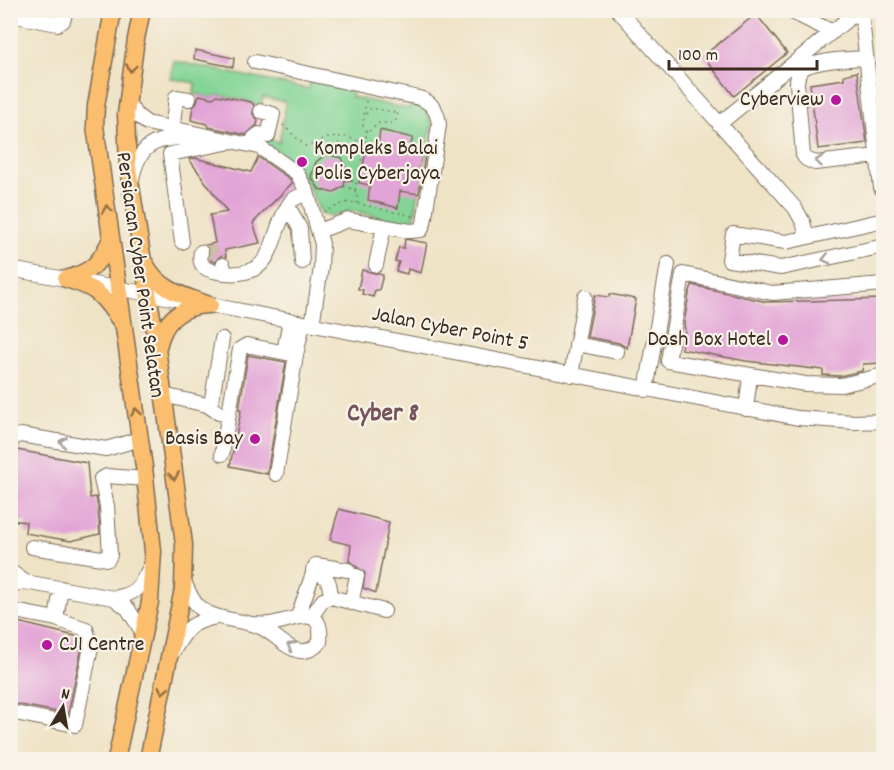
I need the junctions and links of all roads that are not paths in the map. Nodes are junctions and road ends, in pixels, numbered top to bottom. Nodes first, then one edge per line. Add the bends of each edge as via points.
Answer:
1 (66, 10) edge
2 (113, 10) edge
3 (142, 10) edge
4 (618, 10) edge
5 (788, 10) edge
6 (860, 10) edge
7 (10, 15) edge
8 (833, 32) junction
9 (866, 58) junction
10 (255, 62) dead end
11 (189, 99) dead end
12 (127, 101) junction
13 (261, 111) dead end
14 (719, 124) junction
15 (176, 140) junction
16 (234, 141) junction
17 (252, 144) junction
18 (877, 156) junction
19 (131, 186) junction
20 (881, 188) dead end
21 (307, 192) junction
22 (288, 206) junction
23 (884, 220) edge
24 (384, 226) junction
25 (319, 231) junction
26 (807, 237) junction
27 (111, 238) junction
28 (182, 242) dead end
29 (884, 246) edge
30 (201, 252) dead end
31 (141, 257) junction
32 (302, 262) dead end
33 (668, 264) dead end
34 (376, 265) dead end
35 (10, 269) edge
36 (66, 279) junction
37 (884, 284) edge
38 (118, 288) junction
39 (148, 294) junction
40 (585, 297) dead end
41 (316, 300) junction
42 (210, 305) junction
43 (296, 322) junction
44 (123, 324) junction
45 (336, 329) junction
46 (222, 339) dead end
47 (576, 344) junction
48 (157, 352) junction
49 (617, 352) dead end
50 (290, 354) junction
51 (571, 375) junction
52 (884, 375) edge
53 (750, 376) junction
54 (646, 390) junction
55 (163, 396) junction
56 (231, 397) junction
57 (209, 402) junction
58 (746, 409) junction
59 (228, 415) junction
60 (884, 421) edge
61 (140, 439) junction
62 (10, 445) edge
63 (222, 454) dead end
64 (276, 474) dead end
65 (146, 478) junction
66 (32, 547) dead end
67 (153, 562) junction
68 (313, 570) junction
69 (10, 571) edge
70 (183, 579) junction
71 (26, 582) junction
72 (10, 585) edge
73 (61, 588) junction
74 (331, 597) junction
75 (114, 598) junction
76 (351, 603) junction
77 (10, 610) edge
78 (384, 611) dead end
79 (217, 616) junction
80 (304, 616) junction
81 (56, 618) junction
82 (251, 624) junction
83 (143, 633) junction
84 (170, 655) junction
85 (10, 712) edge
86 (116, 759) edge
87 (148, 759) edge

1 - 7 street via 58,24
27 -> 2 main road, Persiaran Cyber Point Selatan via 95,126
3 -> 12 main road, Persiaran Cyber Point Selatan
4 - 14 street
5 - 8 street
6 - 8 street
6 - 9 street
8 - 14 street
9 - 18 street
18 -> 9 street via 821,163 803,155 807,117 797,78 802,69
10 - 24 street via 419,98 436,110 439,125 421,230
11 - 15 street via 176,97
12 - 15 street via 140,120
12 - 19 main road, Persiaran Cyber Point Selatan
13 - 17 street via 273,114 268,136 258,134
14 - 26 street via 795,208
15 - 16 street
15 - 16 street via 208,136
15 - 19 street via 158,142 143,150 135,163
15 - 28 street via 170,154
16 - 17 street
17 - 21 street via 297,173
18 - 20 street
19 - 31 main road, Persiaran Cyber Point Selatan
21 - 22 street
21 - 25 street
22 - 30 street via 263,264 245,273 209,271 200,261
22 - 32 street via 300,229
23 - 26 street
24 - 25 street via 348,220
24 - 34 street via 384,251
25 - 41 street via 322,258
29 -> 26 street via 781,268 729,260 733,234 786,242
27 - 36 main road via 98,264
27 - 38 main road, Persiaran Cyber Point Selatan
31 - 39 main road, Persiaran Cyber Point Selatan
31 - 42 main road via 161,284
33 - 54 street
35 - 36 street, Jalan Cyber Point 5
36 - 38 street, Jalan Cyber Point 5
36 - 44 main road via 98,292
37 - 53 street via 772,292 683,274 668,361
38 - 39 street, Jalan Cyber Point 5
38 - 44 main road, Persiaran Cyber Point Selatan
39 - 42 street, Jalan Cyber Point 5
39 - 48 main road, Persiaran Cyber Point Selatan
40 - 47 street
41 - 43 street
41 - 43 street via 298,313
41 - 45 street via 325,320
42 - 43 street, Jalan Cyber Point 5
42 - 48 main road via 194,306 175,315 161,334
43 - 45 street, Jalan Cyber Point 5
43 - 50 street
61 -> 44 main road, Persiaran Cyber Point Selatan
45 - 51 street, Jalan Cyber Point 5
46 - 57 street
47 - 49 street
47 - 51 street
48 - 55 main road, Persiaran Cyber Point Selatan
50 - 56 street via 243,346
50 - 64 street
51 - 54 street, Jalan Cyber Point 5
52 - 53 street via 841,385
53 - 58 street
54 - 58 street, Jalan Cyber Point 5
55 - 57 street
55 -> 70 main road, Persiaran Cyber Point Selatan via 184,544
56 - 57 street via 219,394
56 - 59 street
57 - 59 street via 219,413
58 - 60 street, Jalan Cyber Point 5 via 798,418
59 - 63 street
61 -> 62 street via 106,449 20,435
61 - 65 main road, Persiaran Cyber Point Selatan
65 - 66 street via 101,479 107,506 111,555 108,559
65 - 67 main road, Persiaran Cyber Point Selatan
67 - 75 street via 139,589
67 - 83 main road, Persiaran Cyber Point Selatan
68 - 74 street via 327,577
68 - 76 street via 316,565 352,573
68 - 80 street
69 - 71 street
70 - 79 street via 199,607
70 - 84 main road, Persiaran Cyber Point Selatan
71 - 72 street
71 - 73 street
73 - 75 street
73 - 81 street
74 - 76 street
74 - 80 street
75 - 83 street via 128,609
76 - 78 street
77 - 81 street
79 - 82 street
79 - 84 street via 188,628
80 - 82 street
80 -> 82 street via 316,620 321,630 320,642 312,650 294,649 264,628
81 - 85 street via 86,629 91,647 75,725
83 - 86 main road, Persiaran Cyber Point Selatan
84 -> 87 main road, Persiaran Cyber Point Selatan

